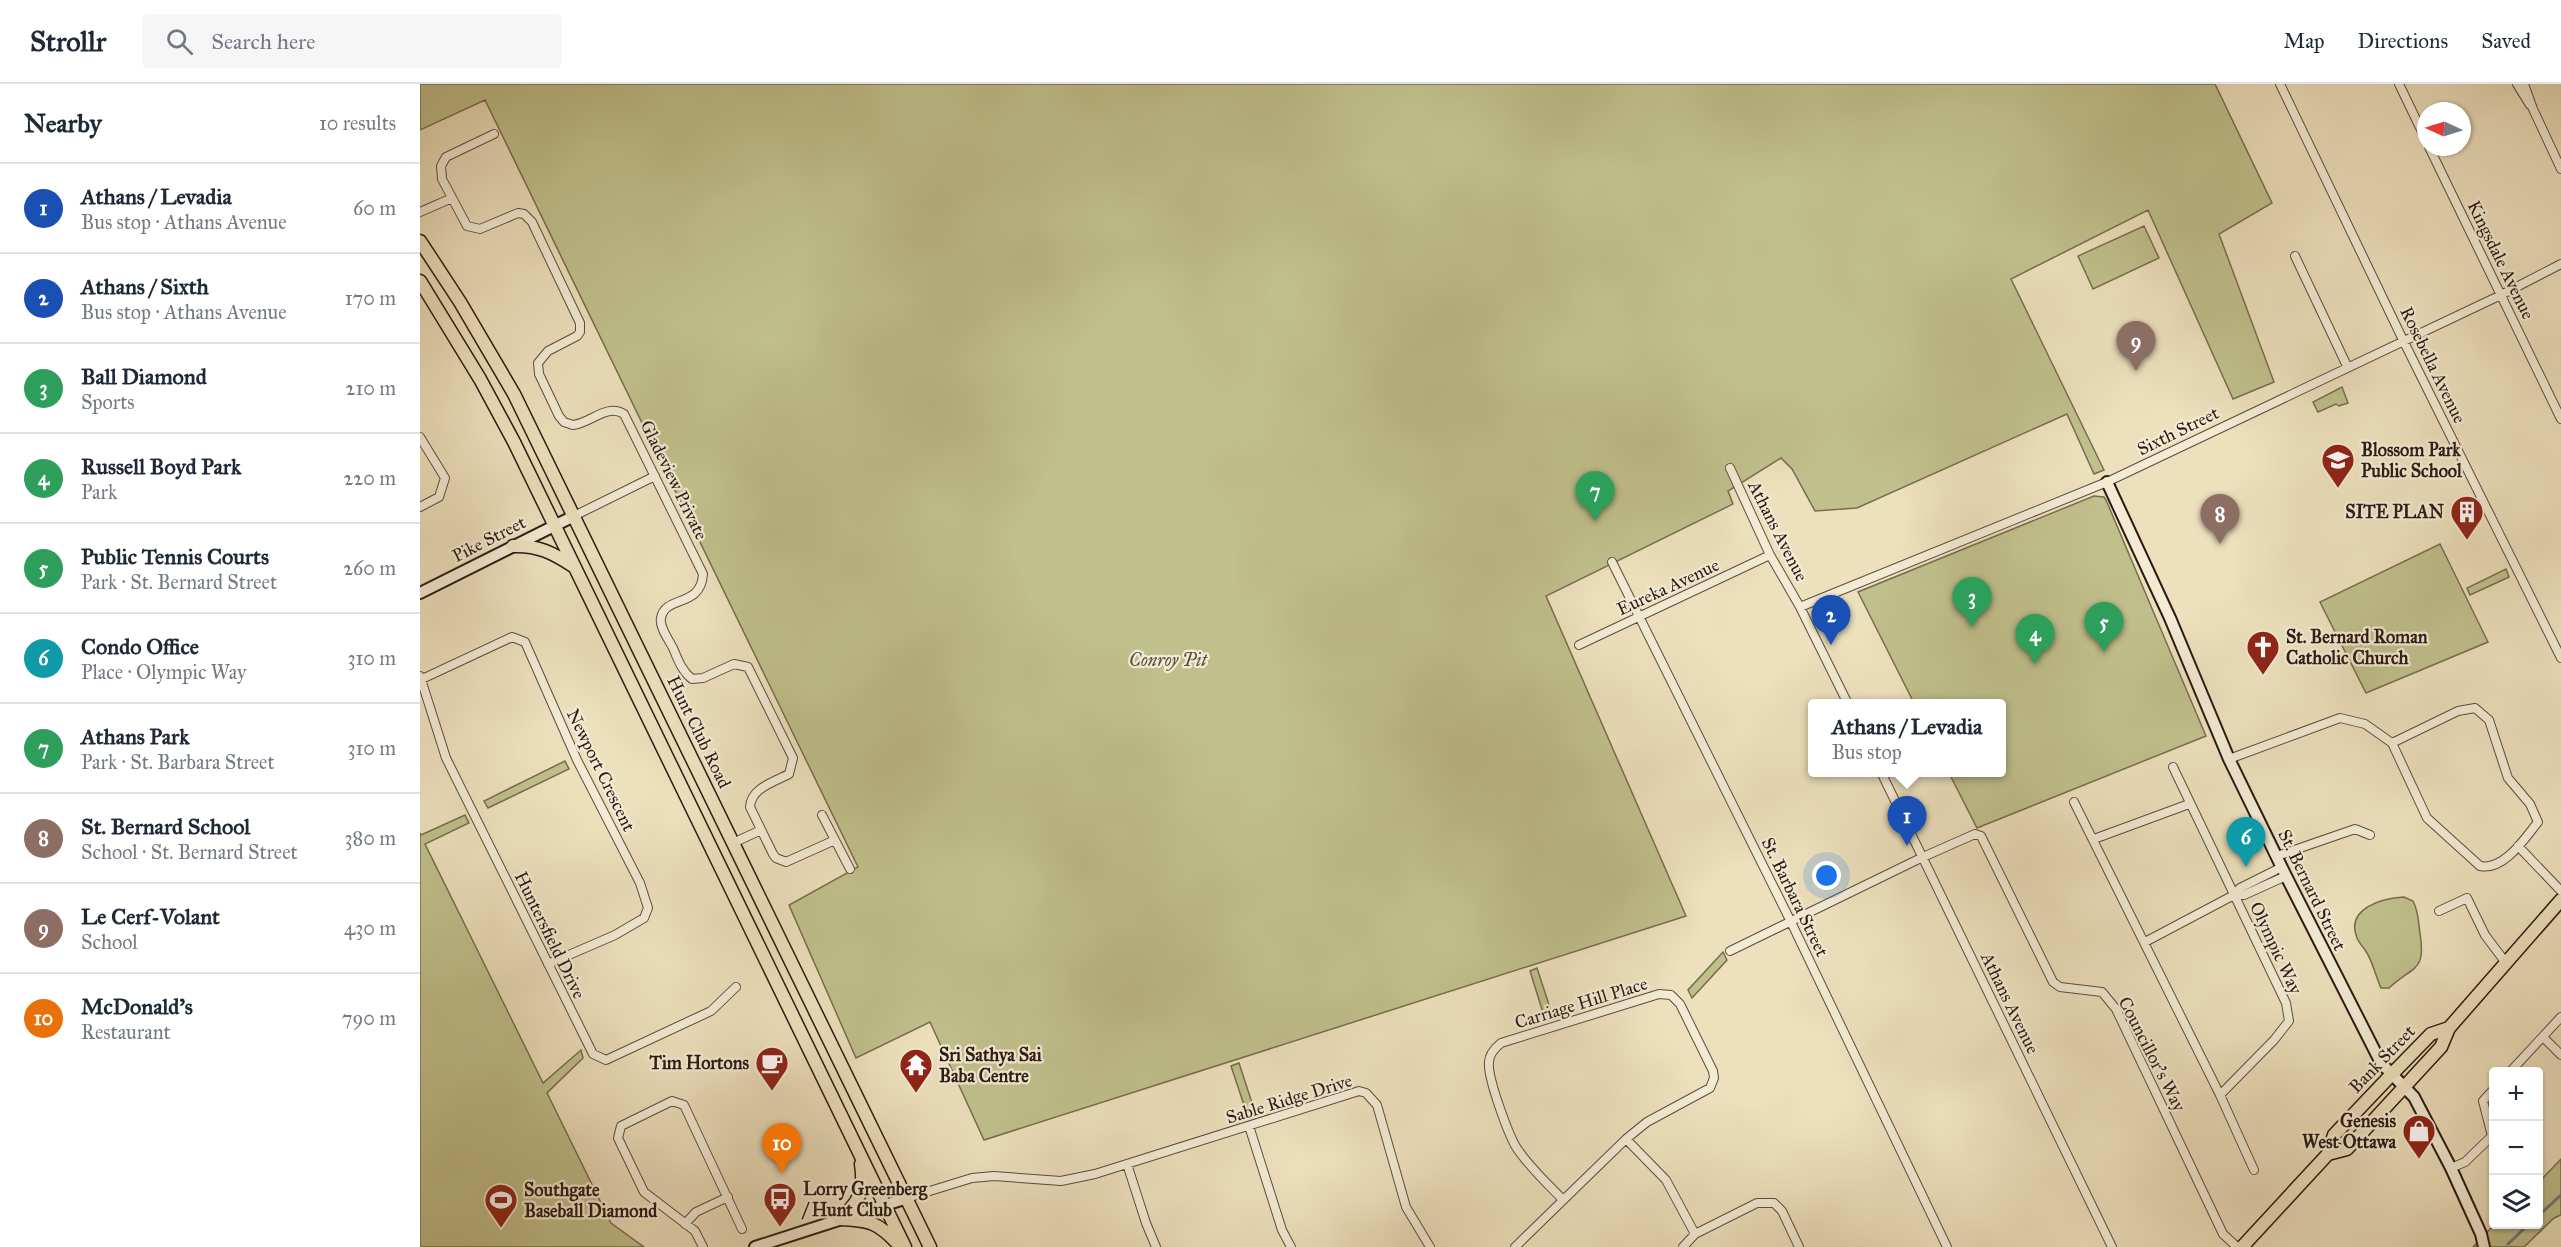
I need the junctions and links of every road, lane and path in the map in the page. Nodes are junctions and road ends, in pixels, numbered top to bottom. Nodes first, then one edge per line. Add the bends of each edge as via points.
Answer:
1 (2280, 84) edge
2 (2398, 84) edge
3 (2517, 84) edge
4 (2527, 85) edge
5 (2533, 109) junction
6 (2417, 122) edge
7 (494, 134) dead end
8 (2433, 156) edge
9 (2561, 169) edge
10 (452, 198) junction
11 (420, 212) edge
12 (420, 241) edge
13 (2295, 256) dead end
14 (2561, 264) edge
15 (420, 280) edge
16 (2501, 295) junction
17 (2403, 340) junction
18 (2347, 366) junction
19 (2561, 419) edge
20 (420, 437) edge
21 (1730, 468) dead end
22 (656, 476) junction
23 (2107, 482) junction
24 (420, 507) edge
25 (573, 516) junction
26 (555, 525) junction
27 (513, 546) junction
28 (1770, 555) junction
29 (1612, 562) dead end
30 (573, 566) junction
31 (420, 593) edge
32 (1800, 607) junction
33 (1640, 616) junction
34 (1579, 645) dead end
35 (2561, 658) edge
36 (421, 677) edge
37 (1846, 699) edge
38 (2392, 742) junction
39 (2229, 759) junction
40 (2173, 767) dead end
41 (1883, 777) edge
42 (2074, 802) dead end
43 (2189, 804) junction
44 (822, 815) dead end
45 (761, 830) junction
46 (2370, 835) dead end
47 (2094, 839) junction
48 (835, 840) junction
49 (733, 843) junction
50 (2518, 846) junction
51 (2277, 856) junction
52 (1923, 857) junction
53 (850, 869) dead end
54 (2284, 872) junction
55 (2561, 891) edge
56 (2234, 895) junction
57 (2561, 900) edge
58 (2439, 911) dead end
59 (1791, 922) junction
60 (2145, 942) junction
61 (1730, 951) dead end
62 (2506, 963) junction
63 (548, 964) junction
64 (736, 987) dead end
65 (2561, 1017) edge
66 (2449, 1028) junction
67 (2543, 1037) junction
68 (2561, 1055) edge
69 (2514, 1067) edge
70 (2392, 1074) junction
71 (2404, 1086) junction
72 (2489, 1094) edge
73 (2220, 1095) junction
74 (1250, 1126) junction
75 (1626, 1139) junction
76 (858, 1151) junction
77 (2328, 1154) junction
78 (1127, 1164) junction
79 (2451, 1168) junction
80 (2254, 1170) dead end
81 (728, 1197) junction
82 (907, 1198) junction
83 (1563, 1200) junction
84 (885, 1205) junction
85 (839, 1220) junction
86 (685, 1224) junction
87 (742, 1228) dead end
88 (1695, 1234) junction
89 (703, 1247) edge
90 (754, 1247) edge
91 (903, 1247) edge
92 (930, 1247) edge
93 (1156, 1247) edge
94 (1291, 1247) edge
95 (1430, 1247) edge
96 (1515, 1247) edge
97 (1683, 1247) edge
98 (1799, 1247) edge
99 (1947, 1247) edge
100 (2112, 1247) edge
101 (2237, 1247) edge
102 (2242, 1247) edge
103 (2484, 1247) edge

1 - 17 street, Rosebella Avenue
2 - 6 street
3 - 5 street
4 - 5 street
5 - 9 street
7 - 10 street, Gladeview Private via 443,161 441,172
8 - 16 street, Kingsdale Avenue
10 - 11 street
10 - 22 street, Gladeview Private via 463,221 473,228 485,227 513,214 529,218 580,323 577,336 548,351 538,363 539,374 559,416 573,425 608,411 620,411
12 - 25 main road, Hunt Club Road via 514,394
13 - 18 street
14 - 16 street, Sixth Street
15 - 26 main road via 490,398
16 - 17 street, Sixth Street
16 - 19 street, Kingsdale Avenue
17 - 18 street, Sixth Street
17 - 35 street, Rosebella Avenue
18 - 23 street, Sixth Street
20 - 24 street via 445,478 439,497
21 - 28 street, Athans Avenue
22 - 25 street
22 - 45 street, Gladeview Private via 703,574 702,587 665,609 661,618 685,673 692,679 704,678 734,664 748,668 793,758 789,774 757,791 751,799 750,807
23 - 32 street, Sixth Street
23 - 39 street, St. Bernard Street
25 - 26 street, Pike Street
25 - 49 main road, Hunt Club Road
26 - 27 street, Pike Street
26 - 30 main road
27 - 30 main road via 541,548
27 - 31 street, Pike Street
28 - 32 street, Athans Avenue
28 - 33 street, Eureka Avenue
29 - 33 street, St. Barbara Street
30 - 76 main road
32 - 37 street, Athans Avenue
33 - 34 street, Eureka Avenue
33 - 59 street, St. Barbara Street
36 - 63 street, Huntersfield Drive via 446,758
36 - 63 street, Newport Crescent via 512,637 525,642 577,760 640,883 648,908 644,918
38 - 39 street via 2365,724 2340,718
38 - 50 street via 2427,818 2480,866 2495,866
38 - 50 street via 2468,708 2483,713 2489,720 2508,778 2536,813 2538,822
39 - 51 street, St. Bernard Street
40 - 43 street, Olympic Way
41 - 52 street, Athans Avenue
42 - 47 street
43 - 47 street
43 - 56 street, Olympic Way
44 - 48 street
45 - 48 street, Gladeview Private via 781,861 791,861
45 - 49 street
46 - 51 street via 2355,829
47 - 60 street
48 - 53 street
49 - 82 main road, Hunt Club Road
50 - 55 street
51 - 54 street, St. Bernard Street
52 - 59 street
52 - 100 street, Athans Avenue
52 - 101 street, Councillor's Way via 1976,834 1981,836 2053,982 2060,987 2102,992 2116,1010 2223,1234
54 - 56 street, Olympic Way via 2240,888
54 - 70 street, St. Bernard Street via 2380,1063
56 - 60 street, Olympic Way
56 - 73 street, Olympic Way via 2286,1003 2289,1021
57 - 62 main road, Bank Street
58 - 62 street via 2467,898 2485,935
59 - 61 street
59 - 99 street, St. Barbara Street
60 - 73 street
62 - 66 main road, Bank Street
63 - 64 street, Huntersfield Drive via 593,1054 606,1060 711,1011
65 - 67 street
66 - 70 main road, Bank Street via 2431,1034
66 - 71 main road, Bank Street via 2441,1047
67 - 68 street
67 - 69 street
70 - 71 street, St. Bernard Street
70 - 77 main road, Bank Street via 2334,1135
71 - 77 main road, Bank Street via 2347,1149
71 - 79 street, St. Bernard Street via 2414,1097
72 - 79 street via 2483,1101 2492,1136 2465,1162
73 - 80 street
74 - 78 street, Sable Ridge Drive
74 - 94 street via 1282,1230
74 - 95 street, Sable Ridge Drive via 1354,1092 1366,1093 1377,1105 1406,1207
75 - 83 street, Carriage Hill Place
75 - 83 street, Carriage Hill Place via 1713,1083 1713,1071 1671,995 1659,994 1495,1048 1489,1069 1515,1145
75 - 88 street via 1666,1180
76 - 84 main road
76 - 85 main road via 863,1177 861,1192 854,1207
77 - 102 main road, Bank Street
78 - 82 street, Sable Ridge Drive via 1061,1181 972,1178
78 - 93 street
79 - 103 street, St. Bernard Street
81 - 86 street via 696,1212
81 - 86 street via 684,1105 672,1101 621,1126 618,1138 644,1192
81 - 87 street
82 - 84 street
82 - 92 main road, Hunt Club Road
83 - 96 street, Carriage Hill Place
84 - 85 street
84 - 91 main road
85 - 90 street
85 - 91 main road via 874,1223
86 - 89 street via 695,1231
88 - 97 street
88 - 98 street via 1757,1203 1774,1203 1782,1211

